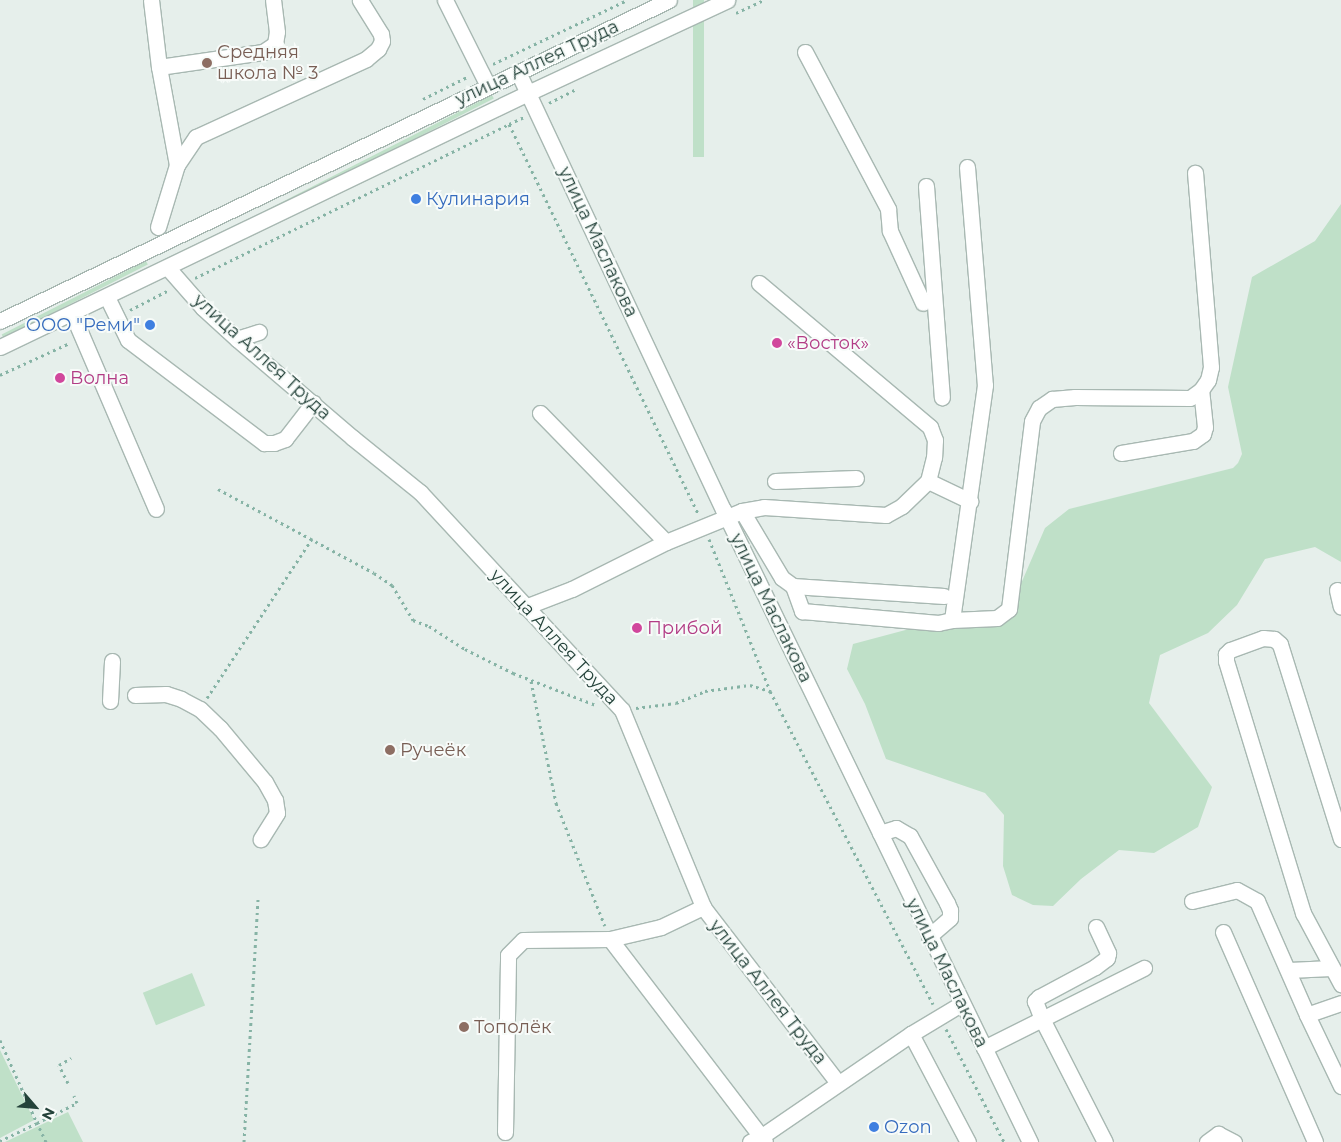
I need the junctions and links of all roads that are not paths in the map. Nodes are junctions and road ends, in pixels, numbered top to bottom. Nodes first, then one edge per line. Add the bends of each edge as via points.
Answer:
1 (151, 0) edge
2 (273, 0) edge
3 (360, 0) edge
4 (445, 0) edge
5 (669, 0) edge
6 (727, 0) edge
7 (805, 52) dead end
8 (159, 67) junction
9 (518, 72) junction
10 (488, 86) junction
11 (528, 93) junction
12 (176, 165) junction
13 (968, 167) dead end
14 (1196, 173) dead end
15 (926, 186) dead end
16 (158, 227) dead end
17 (168, 268) junction
18 (759, 283) dead end
19 (107, 297) junction
20 (923, 303) dead end
21 (72, 314) junction
22 (0, 321) edge
23 (258, 332) dead end
24 (237, 339) junction
25 (0, 348) edge
26 (1201, 390) junction
27 (942, 397) dead end
28 (313, 403) junction
29 (540, 413) dead end
30 (1121, 453) dead end
31 (856, 478) dead end
32 (775, 481) dead end
33 (928, 481) junction
34 (970, 501) junction
35 (156, 510) dead end
36 (742, 511) junction
37 (728, 518) junction
38 (666, 542) junction
39 (793, 586) junction
40 (1337, 590) dead end
41 (944, 596) dead end
42 (525, 607) junction
43 (1341, 607) edge
44 (952, 620) junction
45 (112, 661) dead end
46 (135, 695) dead end
47 (110, 701) dead end
48 (1335, 799) edge
49 (880, 834) junction
50 (261, 839) dead end
51 (1341, 839) edge
52 (1192, 901) dead end
53 (703, 907) junction
54 (1096, 927) dead end
55 (1223, 932) dead end
56 (929, 936) junction
57 (610, 939) junction
58 (1144, 968) dead end
59 (1331, 968) junction
60 (1289, 970) junction
61 (1341, 984) edge
62 (1341, 1003) edge
63 (962, 1004) junction
64 (1307, 1015) junction
65 (1042, 1019) junction
66 (911, 1034) junction
67 (984, 1048) junction
68 (838, 1083) junction
69 (1341, 1086) edge
70 (505, 1132) dead end
71 (759, 1140) edge
72 (968, 1142) edge
73 (1030, 1142) edge
74 (1105, 1142) edge
75 (1207, 1142) edge
76 (1234, 1142) edge
77 (1315, 1142) edge

1 - 8 street
2 - 8 street via 277,32 275,44 263,52
3 - 12 street via 381,34 378,49 366,59 196,137
4 - 10 street
5 - 9 street, улица Аллея Труда
6 - 11 street, улица Аллея Труда
7 - 20 street via 888,209 890,231
8 - 12 street
9 - 10 street, улица Аллея Труда
9 - 11 street, улица Маслакова
10 - 22 street, улица Аллея Труда
11 - 17 street, улица Аллея Труда
11 - 37 street, улица Маслакова
12 - 16 street
13 - 34 street via 985,385
14 - 26 street via 1211,367
15 - 27 street
17 - 19 street, улица Аллея Труда
17 - 24 street, улица Аллея Труда via 203,308
18 - 33 street via 930,427 935,440
19 - 21 street, улица Аллея Труда
19 - 28 street via 128,340 264,443 285,439
21 - 25 street, улица Аллея Труда
21 - 35 street
23 - 24 street
24 - 28 street, улица Аллея Труда
26 - 30 street via 1203,434 1193,441
26 - 44 street via 1190,398 1052,399 1039,408 1032,421 1009,609 997,618
28 - 42 street, улица Аллея Труда via 420,492
29 - 38 street
31 - 32 street
33 - 34 street
33 - 36 street via 902,506 886,514 764,508
34 - 44 street
36 - 37 street
36 - 39 street via 782,578
37 - 38 street
37 - 49 street, улица Маслакова
38 - 42 street via 572,589
39 - 41 street
39 - 44 street via 800,609 805,613 938,623
40 - 43 street
42 - 53 street, улица Аллея Труда via 622,710
45 - 47 street
46 - 50 street via 166,694 181,699 200,709 220,728 265,782 275,800 276,813
48 - 51 street
48 - 59 street via 1280,644 1274,639 1263,638 1230,650 1226,660 1293,882
49 - 56 street, улица Маслакова
49 - 56 street via 896,828 910,836 947,903 950,918
52 - 60 street via 1238,890 1257,901
53 - 57 street via 661,927
53 - 68 street, улица Аллея Труда
54 - 65 street via 1108,953 1107,958 1036,999
55 - 77 street
56 - 63 street, улица Маслакова
57 - 70 street via 523,940 508,955
57 - 71 street
58 - 65 street
59 - 60 street
59 - 61 street
60 - 64 street
62 - 64 street
63 - 66 street
63 - 67 street, улица Маслакова
64 - 69 street
65 - 67 street
65 - 74 street
66 - 68 street
66 - 72 street
67 - 73 street, улица Маслакова
68 - 71 street
75 - 76 street via 1218,1134

